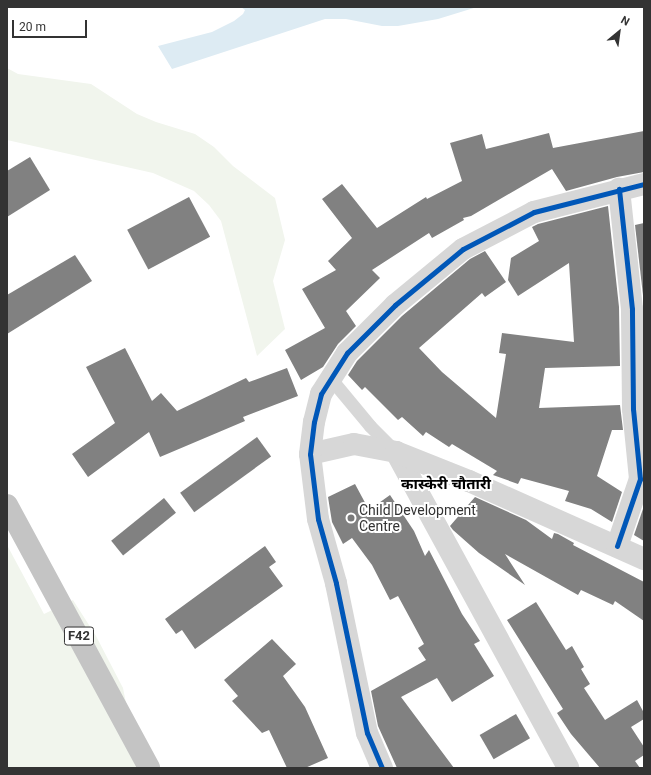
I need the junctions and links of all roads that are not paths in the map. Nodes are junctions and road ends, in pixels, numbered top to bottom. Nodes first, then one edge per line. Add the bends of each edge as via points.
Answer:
1 (644, 184) edge
2 (620, 189) junction
3 (331, 379) junction
4 (396, 452) junction
5 (310, 454) junction
6 (7, 505) edge
7 (617, 546) junction
8 (644, 559) edge
9 (149, 768) edge
10 (382, 768) edge
11 (568, 768) edge

1 - 2 street
2 - 3 street via 534,212 464,249 390,310 347,353
2 - 7 street via 632,309 633,410 640,479
3 - 4 lane via 370,426
3 - 5 street via 321,394
4 - 5 street via 354,444
4 - 7 street
4 - 11 street
5 - 10 street via 318,520 336,583 367,733
6 - 9 highway, F42
7 - 8 street

